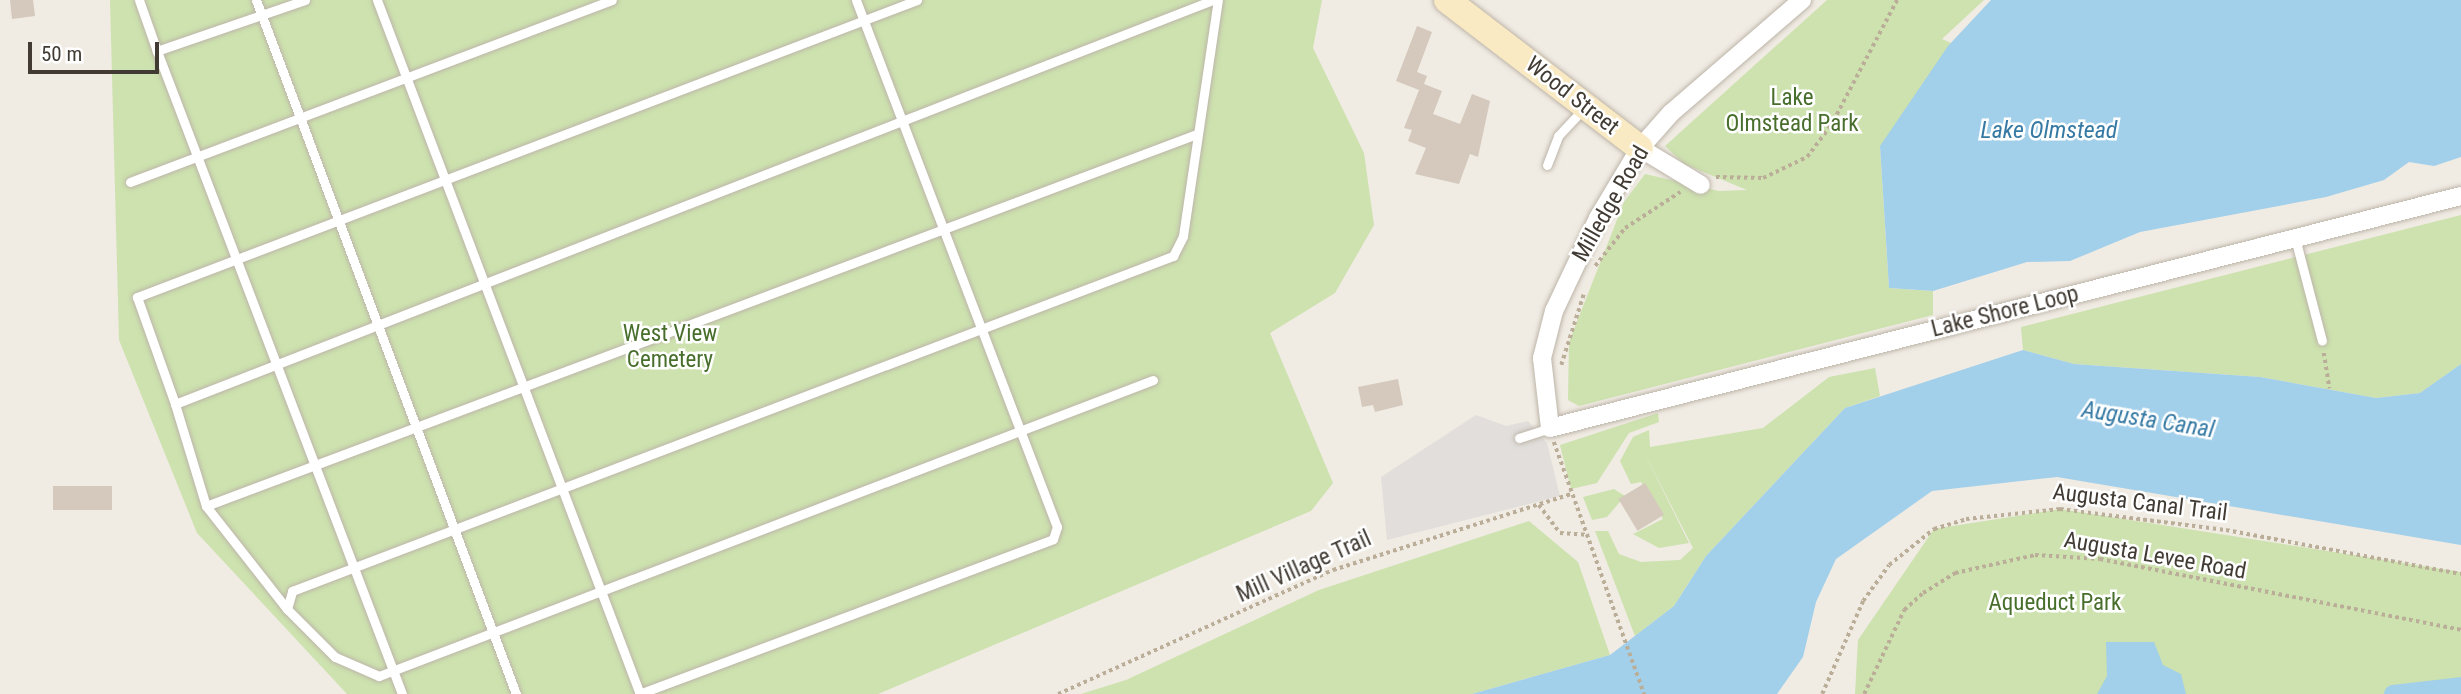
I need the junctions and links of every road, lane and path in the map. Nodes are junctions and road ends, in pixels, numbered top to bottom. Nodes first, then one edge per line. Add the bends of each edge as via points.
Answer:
1 (139, 0) edge
2 (256, 0) edge
3 (305, 0) edge
4 (377, 0) edge
5 (612, 0) edge
6 (856, 0) edge
7 (917, 0) edge
8 (1215, 0) edge
9 (1447, 0) edge
10 (1802, 0) edge
11 (1897, 0) edge
12 (262, 16) junction
13 (864, 20) junction
14 (158, 51) junction
15 (408, 77) junction
16 (1586, 106) junction
17 (901, 118) junction
18 (301, 120) junction
19 (1197, 134) junction
20 (1640, 148) junction
21 (196, 159) junction
22 (1547, 165) dead end
23 (446, 177) junction
24 (1709, 181) junction
25 (130, 182) dead end
26 (2461, 196) edge
27 (340, 220) junction
28 (944, 230) junction
29 (2295, 238) junction
30 (234, 260) junction
31 (484, 280) junction
32 (379, 323) junction
33 (982, 328) junction
34 (2322, 341) joint
35 (276, 364) junction
36 (1558, 378) dead end
37 (1153, 380) dead end
38 (523, 383) junction
39 (2330, 389) dead end
40 (175, 404) junction
41 (416, 428) junction
42 (1021, 430) junction
43 (1557, 434) junction
44 (1519, 438) dead end
45 (316, 466) junction
46 (563, 489) junction
47 (1571, 494) junction
48 (1539, 505) junction
49 (206, 506) junction
50 (458, 530) junction
51 (1586, 535) junction
52 (352, 568) junction
53 (2461, 573) edge
54 (600, 588) junction
55 (288, 609) junction
56 (491, 629) junction
57 (2461, 630) edge
58 (391, 667) junction
59 (402, 694) edge
60 (516, 694) edge
61 (639, 694) edge
62 (1058, 694) edge
63 (1644, 694) edge
64 (1822, 694) edge
65 (1864, 694) edge

1 - 14 lane
2 - 12 lane
3 - 12 lane
4 - 15 lane
5 - 15 lane
6 - 13 lane
7 - 13 lane
8 - 17 lane
8 - 19 lane
9 - 16 street, Wood Street
10 - 20 street, Milledge Road
11 - 24 path via 1830,127 1807,157 1763,178
12 - 14 lane
12 - 18 lane
13 - 17 lane
13 - 23 lane
14 - 21 lane
15 - 18 lane
15 - 23 lane
16 - 20 street, Wood Street
16 - 22 lane via 1558,136
17 - 28 lane
17 - 31 lane
18 - 21 lane
18 - 27 lane
19 - 28 lane
19 - 33 lane via 1183,236 1173,256
20 - 24 street, Wood Street
20 - 43 street, Milledge Road via 1554,311 1540,377
21 - 25 lane
21 - 30 lane
23 - 27 lane
23 - 31 lane
24 - 36 path via 1647,211 1593,269
26 - 29 street, Lake Shore Loop
27 - 30 lane
27 - 32 lane
28 - 33 lane
28 - 38 lane
29 - 34 lane
29 - 43 street, Lake Shore Loop
30 - 35 lane
30 - 40 lane via 138,297
31 - 32 lane
31 - 38 lane
32 - 35 lane
32 - 41 lane
33 - 42 lane
33 - 46 lane
34 - 39 path
35 - 40 lane
35 - 45 lane
37 - 42 lane
38 - 41 lane
38 - 46 lane
40 - 49 lane
41 - 45 lane
41 - 50 lane
42 - 54 lane
42 - 61 lane via 1057,527 1054,539
43 - 44 lane
43 - 47 path via 1554,442
45 - 49 lane
45 - 52 lane
46 - 50 lane
46 - 54 lane
47 - 48 path, Mill Village Trail
47 - 51 path
48 - 51 path via 1560,533
48 - 62 path, Mill Village Trail via 1406,542 1333,570
49 - 55 lane
50 - 52 lane
50 - 56 lane
51 - 63 path
52 - 55 lane via 292,591
52 - 58 lane
53 - 64 path, Augusta Canal Trail via 2226,530 2060,509 1966,519 1922,536 1889,565 1863,601
54 - 56 lane
54 - 61 lane
55 - 58 lane via 300,627 354,670 369,676
56 - 58 lane
56 - 60 lane
57 - 65 path, Augusta Levee Road via 2100,559 2035,555 1955,573 1923,593 1904,610
58 - 59 lane

